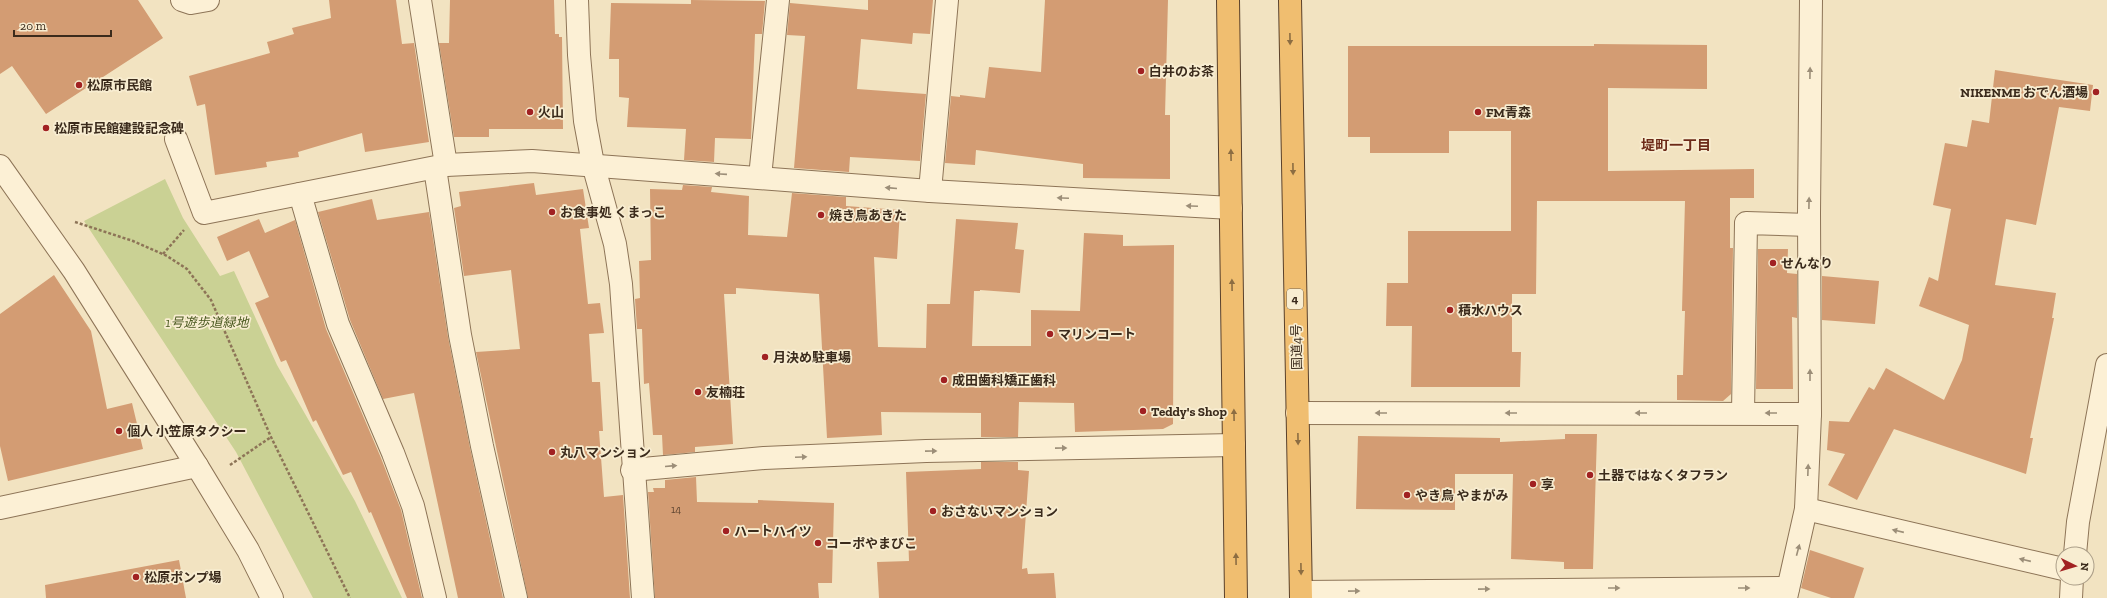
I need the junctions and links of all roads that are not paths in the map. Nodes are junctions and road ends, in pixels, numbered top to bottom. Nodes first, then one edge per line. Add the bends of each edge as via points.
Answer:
1 (182, 0) edge
2 (208, 0) edge
3 (420, 0) edge
4 (577, 0) edge
5 (778, 0) edge
6 (947, 0) edge
7 (1228, 0) edge
8 (1290, 0) edge
9 (1811, 0) edge
10 (176, 139) dead end
11 (593, 164) junction
12 (0, 166) edge
13 (440, 166) junction
14 (760, 177) junction
15 (930, 191) junction
16 (300, 194) junction
17 (1231, 208) junction
18 (1809, 225) junction
19 (2107, 365) edge
20 (1297, 413) junction
21 (1743, 413) junction
22 (1810, 414) junction
23 (1234, 445) junction
24 (197, 466) junction
25 (632, 470) junction
26 (0, 508) edge
27 (1806, 509) junction
28 (2076, 546) edge
29 (2055, 567) edge
30 (2072, 586) edge
31 (1531, 593) edge
32 (1787, 593) edge
33 (1301, 595) edge
34 (272, 598) edge
35 (435, 598) edge
36 (516, 598) edge
37 (643, 598) edge
38 (1236, 598) edge
39 (2071, 598) edge

1 - 2 street via 191,3
3 - 13 street
4 - 11 street via 585,121
5 - 14 street
6 - 15 street
17 -> 7 highway
8 -> 20 highway, 国道4号 / 4
18 -> 9 street
10 - 16 street via 204,213
11 - 13 street via 532,161
14 -> 11 street
11 - 25 street via 615,244 620,276
12 - 24 street via 74,271
13 - 16 street
13 - 36 street via 460,335
15 -> 14 street
17 -> 15 street
16 - 35 street via 338,324 413,506
23 -> 17 highway
18 - 21 street via 1746,223
22 -> 18 street
19 - 28 street
21 -> 20 street
20 -> 33 highway, 国道4号 / 4
22 -> 21 street
27 -> 22 street
25 -> 23 street via 764,458 926,451
38 -> 23 highway
24 - 26 street
24 - 34 street via 248,550
25 - 37 street
29 -> 27 street
32 -> 27 street
30 - 39 street
31 -> 32 street
33 -> 31 street

